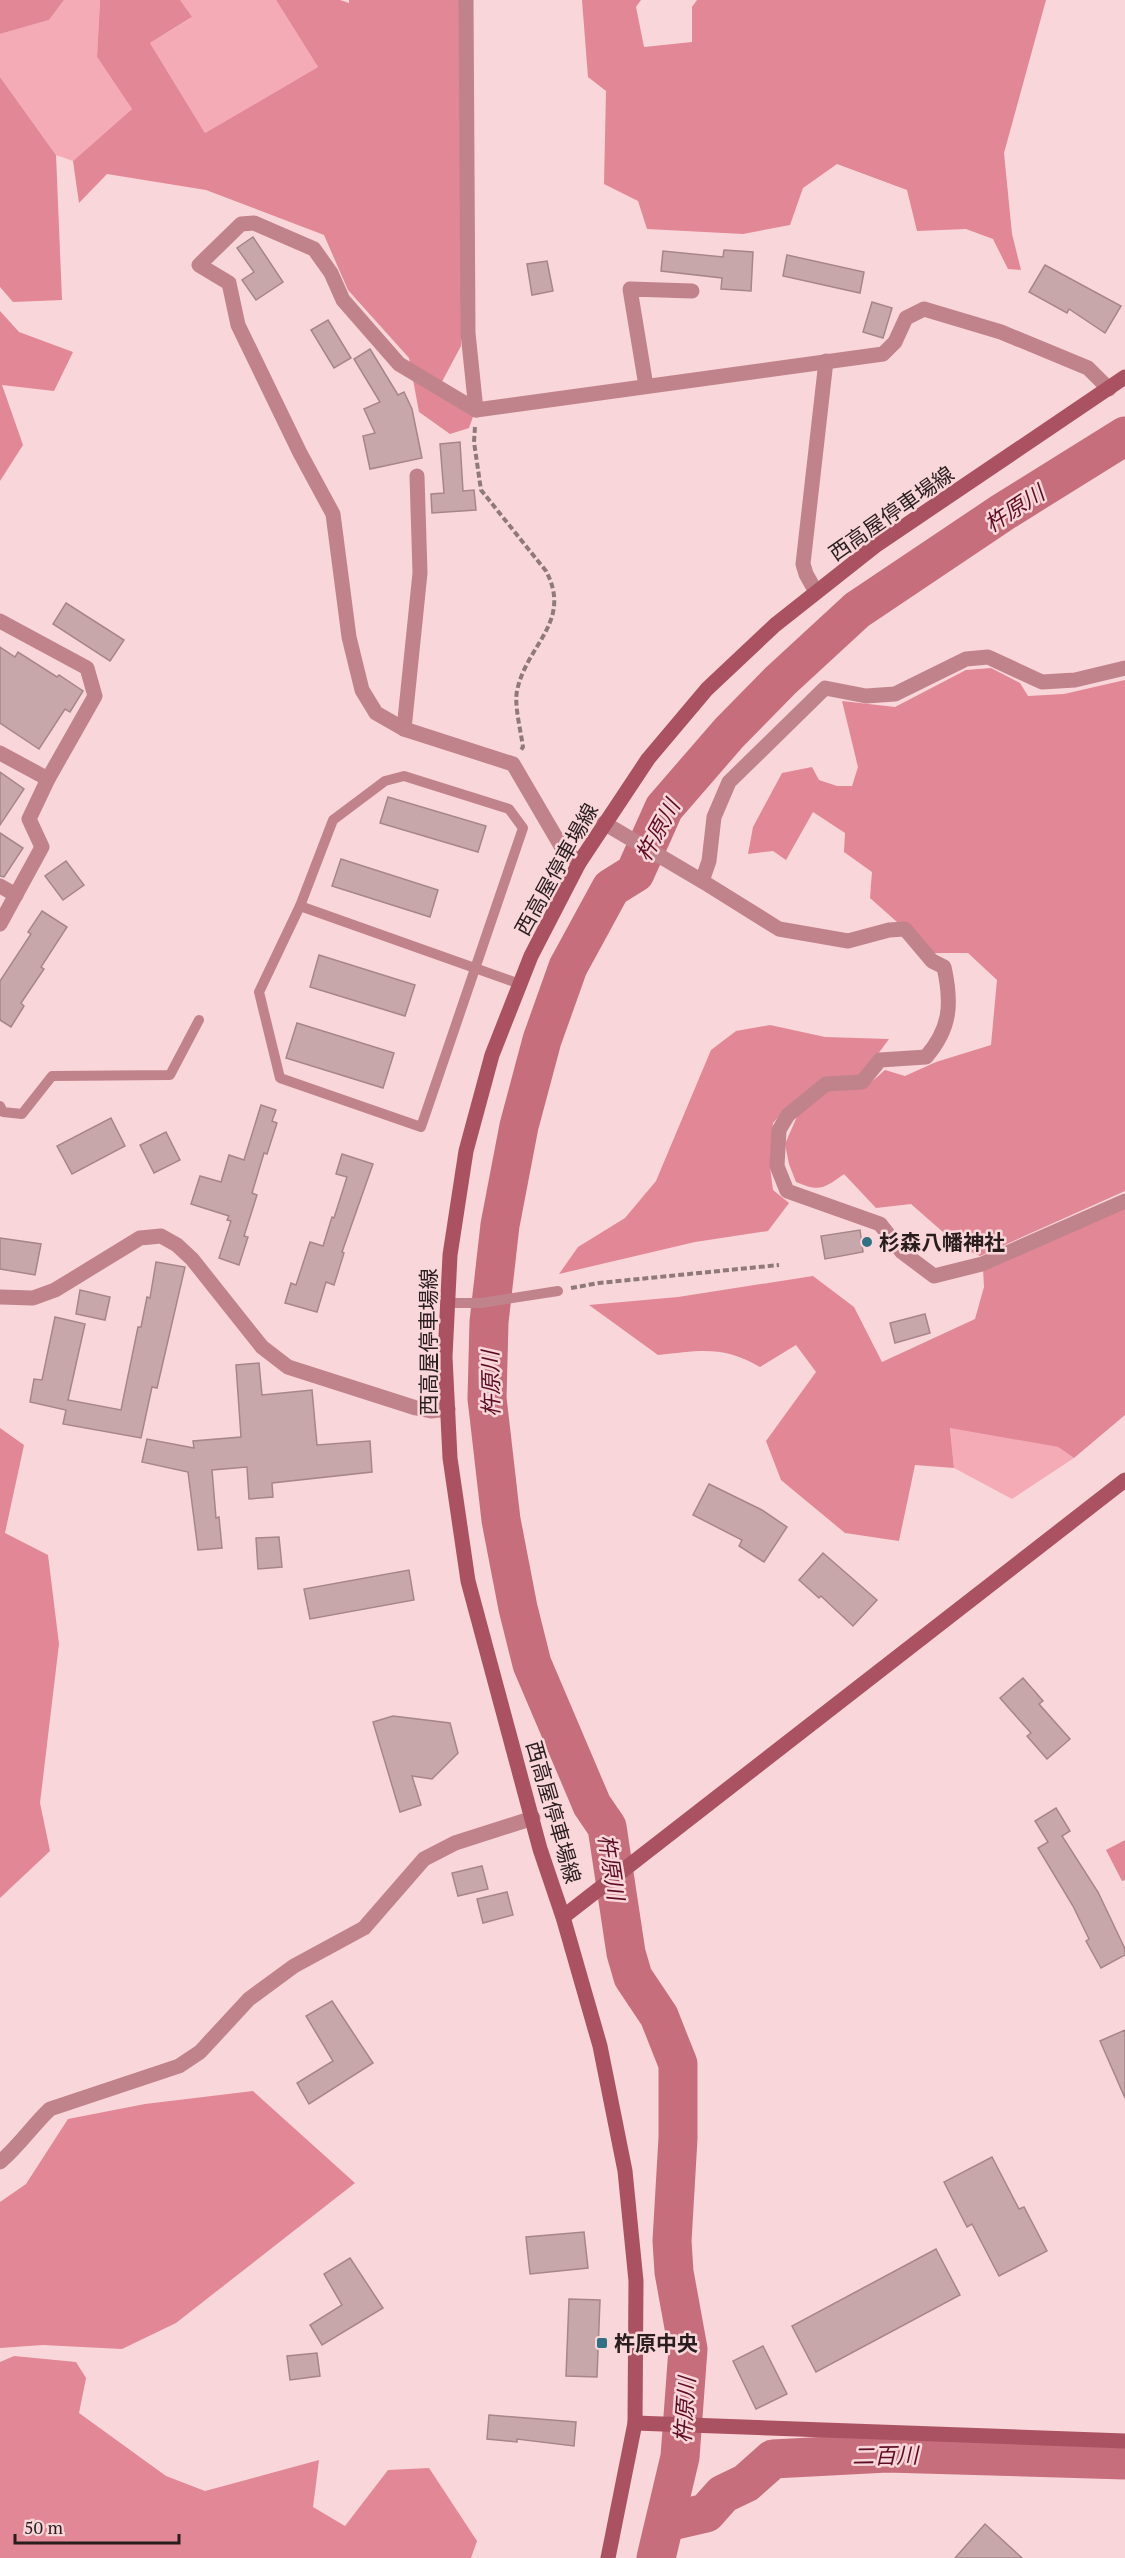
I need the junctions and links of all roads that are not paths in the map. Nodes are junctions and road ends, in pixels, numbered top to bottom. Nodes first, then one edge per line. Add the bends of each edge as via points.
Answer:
1 (466, 0) edge
2 (692, 291) dead end
3 (826, 361) junction
4 (1125, 377) edge
5 (646, 386) junction
6 (1108, 389) junction
7 (476, 410) junction
8 (417, 476) dead end
9 (816, 592) junction
10 (0, 621) edge
11 (1125, 668) edge
12 (404, 729) junction
13 (0, 753) edge
14 (48, 779) junction
15 (604, 823) junction
16 (579, 863) junction
17 (702, 882) junction
18 (0, 886) edge
19 (16, 895) junction
20 (300, 906) junction
21 (0, 924) edge
22 (477, 968) junction
23 (520, 984) junction
24 (199, 1020) dead end
25 (0, 1106) edge
26 (1125, 1201) edge
27 (558, 1291) road end
28 (0, 1297) edge
29 (448, 1303) junction
30 (448, 1409) junction
31 (1125, 1480) edge
32 (533, 1818) junction
33 (563, 1917) junction
34 (0, 2162) edge
35 (635, 2423) junction
36 (1125, 2441) edge
37 (608, 2558) edge

1 - 7 street via 468,333
2 - 5 street via 630,289
3 - 5 street
3 - 6 street via 883,354 895,342 906,318 924,309 1001,332 1088,368
3 - 9 street via 803,564
4 - 6 main road, 西高屋停車場線
5 - 7 street
6 - 9 main road, 西高屋停車場線 via 876,546
7 - 12 street via 399,364 343,300 314,249 254,223 241,224 199,265 229,283 238,325 333,514 349,637 362,690 376,713
8 - 12 street via 420,573
9 - 15 main road, 西高屋停車場線 via 707,689 648,759
10 - 14 street via 87,668 95,696
11 - 17 street via 1075,681 1042,682 988,657 966,659 895,694 866,696 825,688 729,782 714,817 709,861
12 - 16 street via 513,764 561,846
13 - 14 street
14 - 19 street via 29,819 42,847
15 - 16 main road, 西高屋停車場線
15 - 17 street
16 - 23 main road, 西高屋停車場線
17 - 26 street via 779,929 848,941 905,929 932,961 944,967 950,991 947,1019 939,1041 926,1057 880,1060 862,1082 826,1084 788,1115 780,1130 777,1166 787,1191 880,1224 902,1252 934,1276 982,1264
18 - 19 street
19 - 21 street
20 - 22 lane
20 - 22 lane via 333,820 385,781 404,776 509,809 523,828
20 - 22 lane via 259,992 280,1078 421,1127
22 - 23 lane
23 - 29 main road, 西高屋停車場線 via 492,1054 466,1151 450,1255
24 - 25 lane via 170,1075 52,1076 22,1113 3,1112
27 - 29 lane via 481,1303
28 - 30 street via 33,1298 55,1290 140,1238 161,1236 192,1259 262,1347 288,1367 416,1408
29 - 30 main road, 西高屋停車場線
30 - 32 main road, 西高屋停車場線 via 450,1458 468,1581
31 - 33 main road
32 - 33 main road, 西高屋停車場線
32 - 34 street via 455,1843 424,1859 364,1928 294,1965 249,2000 200,2052 179,2066 50,2109
33 - 35 main road, 西高屋停車場線 via 600,2046 625,2171 636,2281
35 - 36 main road
35 - 37 main road, 西高屋停車場線

